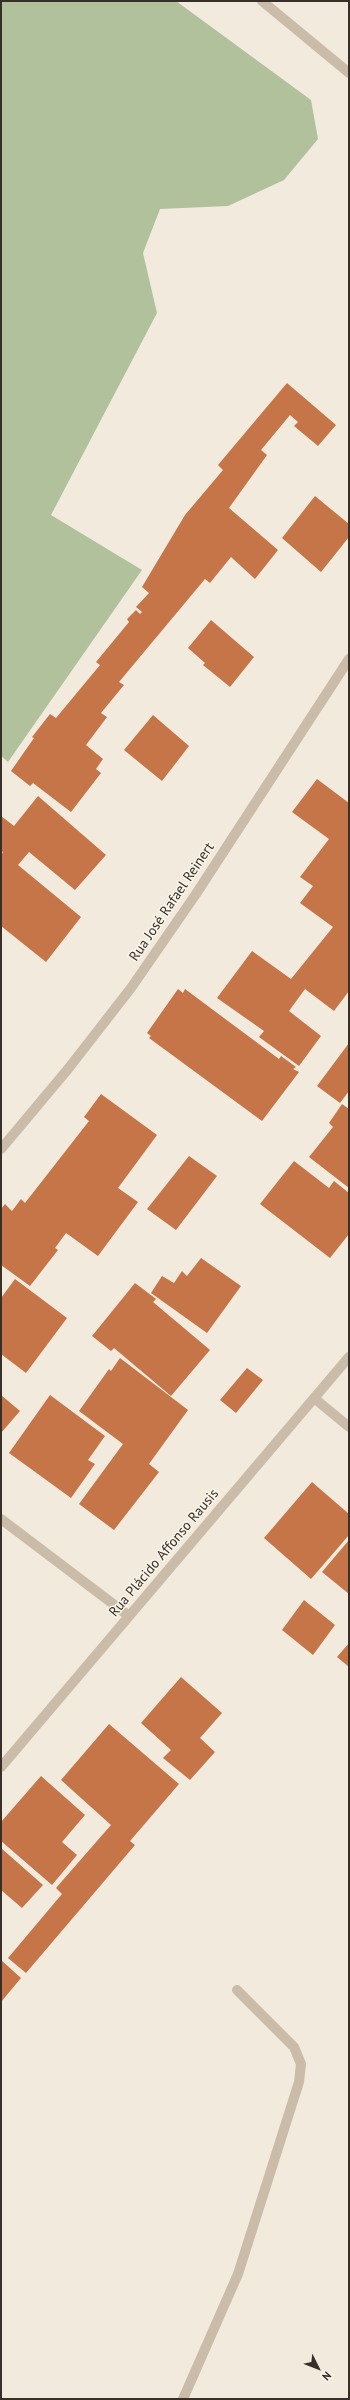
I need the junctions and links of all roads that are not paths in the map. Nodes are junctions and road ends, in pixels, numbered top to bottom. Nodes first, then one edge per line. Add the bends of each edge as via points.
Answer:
1 (262, 1) edge
2 (349, 73) edge
3 (349, 659) edge
4 (1, 1149) edge
5 (349, 1357) edge
6 (314, 1398) junction
7 (349, 1427) edge
8 (1, 1519) edge
9 (129, 1616) junction
10 (1, 1767) edge
11 (237, 1990) dead end
12 (183, 2399) edge

1 - 2 street
3 - 4 street, Rua José Rafael Reinert via 196,894 131,988
5 - 6 street, Rua Plácido Affonso Rausis
6 - 7 street
6 - 9 street, Rua Plácido Affonso Rausis
8 - 9 street
9 - 10 street, Rua Plácido Affonso Rausis
11 - 12 street via 294,2047 301,2064 299,2082 238,2274

